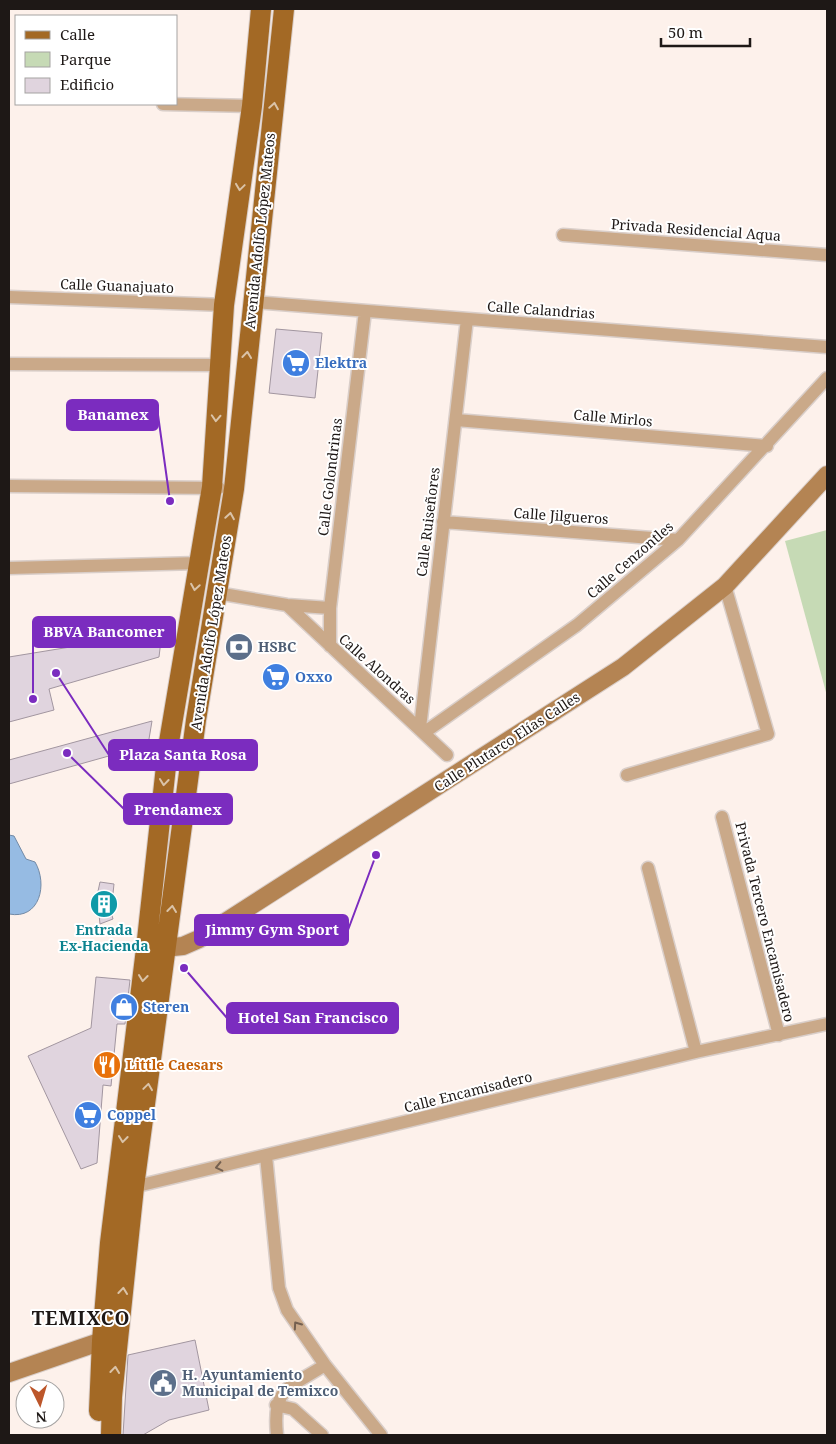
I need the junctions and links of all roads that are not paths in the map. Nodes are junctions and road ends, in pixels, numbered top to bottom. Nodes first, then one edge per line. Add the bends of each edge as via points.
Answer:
1 (261, 9) edge
2 (284, 9) edge
3 (178, 104) edge
4 (252, 106) junction
5 (247, 138) junction
6 (269, 138) junction
7 (562, 235) dead end
8 (827, 255) edge
9 (9, 296) edge
10 (253, 302) junction
11 (224, 305) junction
12 (365, 311) junction
13 (467, 319) junction
14 (827, 347) edge
15 (9, 364) edge
16 (218, 365) junction
17 (827, 378) edge
18 (456, 420) junction
19 (767, 446) junction
20 (827, 475) edge
21 (9, 486) edge
22 (212, 487) junction
23 (234, 489) junction
24 (443, 522) junction
25 (678, 540) junction
26 (199, 563) junction
27 (9, 568) edge
28 (725, 586) junction
29 (217, 593) junction
30 (287, 605) junction
31 (330, 608) junction
32 (330, 646) junction
33 (173, 717) junction
34 (196, 720) junction
35 (422, 730) junction
36 (447, 755) dead end
37 (627, 775) dead end
38 (722, 817) dead end
39 (648, 868) dead end
40 (146, 949) junction
41 (167, 949) junction
42 (827, 1024) edge
43 (779, 1035) junction
44 (696, 1052) junction
45 (266, 1156) junction
46 (125, 1189) junction
47 (110, 1340) junction
48 (325, 1365) junction
49 (9, 1373) edge
50 (276, 1405) junction
51 (99, 1435) edge
52 (111, 1435) edge
53 (277, 1435) edge
54 (322, 1435) edge
55 (381, 1435) edge

1 - 4 main road, Avenida Adolfo López Mateos
6 -> 2 main road, Avenida Adolfo López Mateos via 278,85
3 - 4 street
4 - 5 main road, Avenida Adolfo López Mateos
5 - 6 main road
5 -> 11 main road, Avenida Adolfo López Mateos
6 - 10 main road, Avenida Adolfo López Mateos
7 - 8 street, Privada Residencial Aqua
9 - 11 street, Calle Guanajuato
10 - 12 street, Calle Calandrias
23 -> 10 main road, Avenida Adolfo López Mateos
11 - 16 main road, Avenida Adolfo López Mateos
12 - 13 street, Calle Calandrias
12 - 31 street, Calle Golondrinas
13 - 14 street, Calle Calandrias
13 - 18 street, Calle Ruiseñores
15 - 16 street
16 -> 22 main road, Avenida Adolfo López Mateos
17 - 19 street, Calle Cenzontles
18 - 19 street, Calle Mirlos
18 - 24 street, Calle Ruiseñores
19 - 25 street, Calle Cenzontles
20 - 28 street, Calle Plutarco Elías Calles
21 - 22 street
22 - 23 street
22 - 26 main road, Avenida Adolfo López Mateos
29 -> 23 main road, Avenida Adolfo López Mateos
24 - 25 street, Calle Jilgueros
24 - 35 street, Calle Ruiseñores
25 - 35 street, Calle Cenzontles via 577,625
26 - 27 street
26 -> 33 main road, Avenida Adolfo López Mateos
28 - 37 street via 768,734
28 - 41 street, Calle Plutarco Elías Calles via 622,667 472,765 199,939
29 - 30 street
29 - 34 main road, Avenida Adolfo López Mateos
30 - 31 street
30 - 32 street, Calle Alondras
31 - 32 street, Calle Golondrinas
32 - 35 street, Calle Alondras
33 - 34 main road
33 -> 40 main road, Avenida Adolfo López Mateos
41 -> 34 main road, Avenida Adolfo López Mateos
35 - 36 street, Calle Alondras
38 - 43 street, Privada Tercero Encamisadero
39 - 44 street
40 - 41 street, Calle Plutarco Elías Calles
40 -> 46 main road, Avenida Adolfo López Mateos
46 -> 41 main road, Avenida Adolfo López Mateos
42 - 43 street, Calle Encamisadero
43 - 44 street, Calle Encamisadero
44 - 45 street, Calle Encamisadero
45 -> 46 street, Calle Encamisadero
48 -> 45 street via 287,1310 279,1288
46 - 47 main road, Avenida Adolfo López Mateos
47 - 49 street
47 - 51 main road, Avenida Adolfo López Mateos
52 -> 47 main road, Avenida Adolfo López Mateos
48 - 50 street via 285,1391
48 - 55 street
50 - 53 street
50 - 54 street via 293,1409

